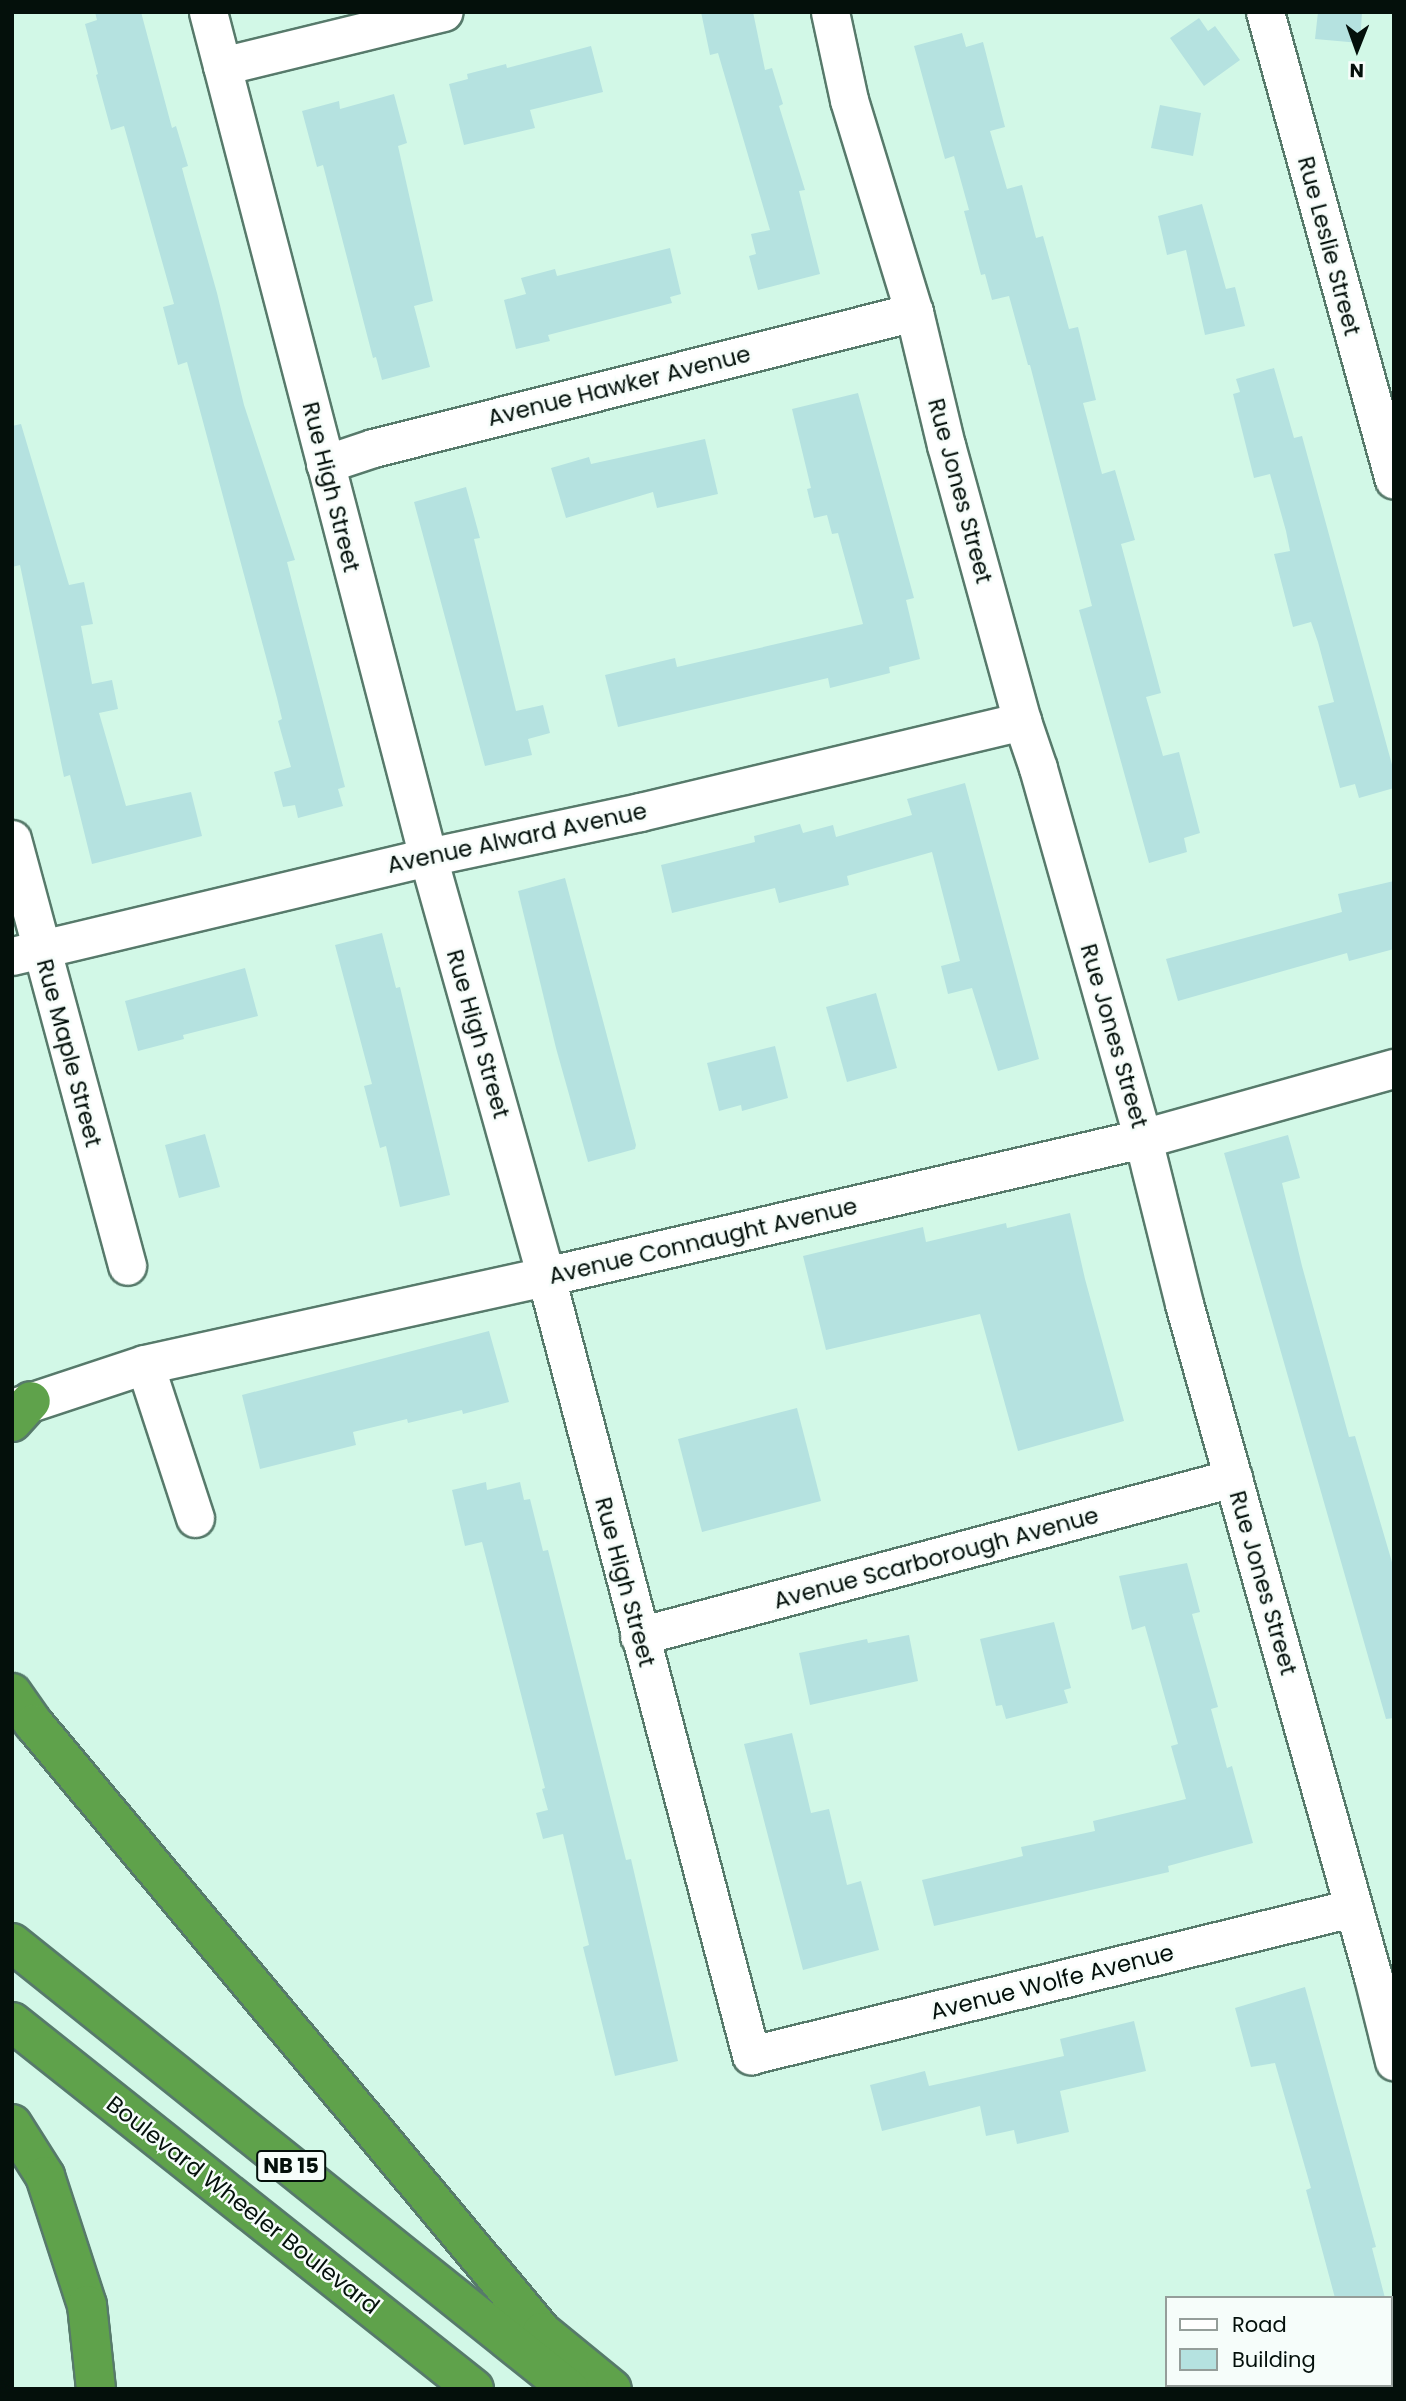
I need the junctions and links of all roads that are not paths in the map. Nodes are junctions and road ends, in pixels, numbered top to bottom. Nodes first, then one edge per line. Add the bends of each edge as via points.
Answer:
1 (208, 12) edge
2 (443, 12) edge
3 (830, 12) edge
4 (1265, 12) edge
5 (222, 66) junction
6 (914, 312) junction
7 (325, 464) junction
8 (1394, 480) edge
9 (1022, 721) junction
10 (12, 839) edge
11 (428, 857) junction
12 (27, 952) edge
13 (1394, 1069) edge
14 (1143, 1139) junction
15 (127, 1266) dead end
16 (546, 1277) junction
17 (145, 1365) junction
18 (19, 1411) edge
19 (1233, 1478) junction
20 (195, 1518) dead end
21 (639, 1636) junction
22 (12, 1693) edge
23 (1352, 1908) junction
24 (12, 1943) edge
25 (12, 2022) edge
26 (751, 2056) joint
27 (1394, 2062) edge
28 (12, 2124) edge
29 (96, 2389) edge
30 (474, 2389) edge
31 (569, 2389) edge
32 (612, 2389) edge

1 - 5 street, Rue High Street
2 - 5 street
3 - 6 street, Rue Jones Street via 849,100
4 - 8 street, Rue Leslie Street
5 - 7 street, Rue High Street
6 - 7 street, Avenue Hawker Avenue
6 - 9 street, Rue Jones Street
7 - 11 street, Rue High Street
9 - 11 street, Avenue Alward Avenue via 640,813
9 - 14 street, Rue Jones Street
10 - 12 street, Rue Maple Street
11 - 12 street, Avenue Alward Avenue
11 - 16 street, Rue High Street
12 - 15 street, Rue Maple Street
13 - 14 street, Avenue Connaught Avenue
14 - 16 street, Avenue Connaught Avenue
14 - 19 street, Rue Jones Street
16 - 17 street, Avenue Connaught Avenue
16 - 21 street, Rue High Street
17 - 18 street, Avenue Connaught Avenue
17 - 20 street
19 - 21 street, Avenue Scarborough Avenue
19 - 23 street, Rue Jones Street
21 - 26 street, Rue High Street
22 - 32 highway via 542,2332
23 - 26 street, Avenue Wolfe Avenue
23 - 27 street, Rue Jones Street
24 - 31 highway, NB 15
25 - 30 highway, Boulevard Wheeler Boulevard / NB 15
28 - 29 highway via 45,2176 87,2305

